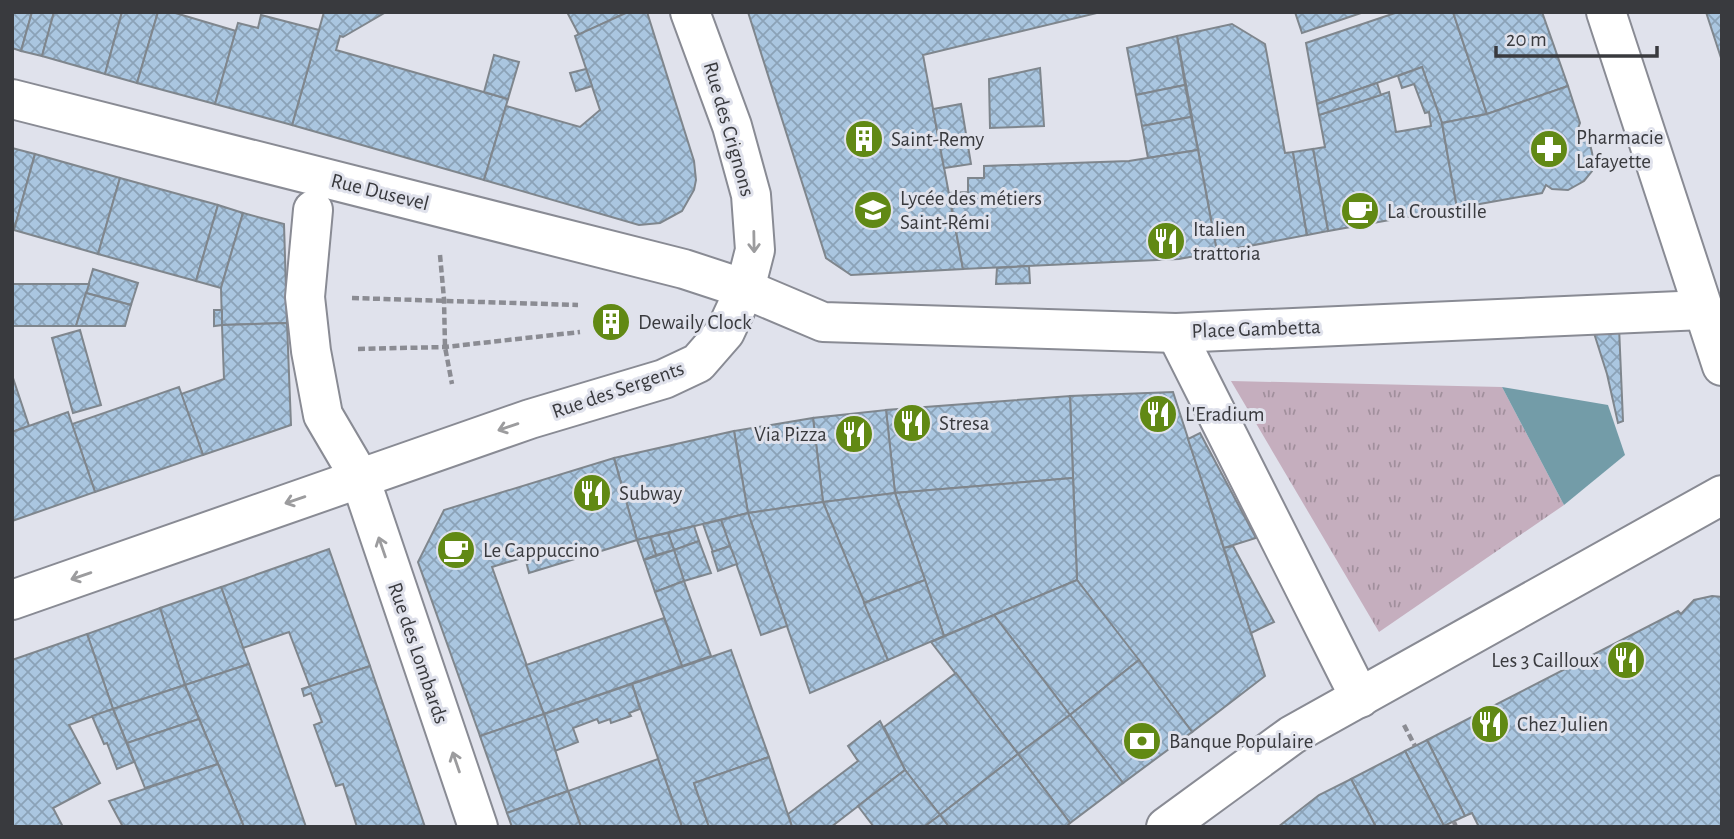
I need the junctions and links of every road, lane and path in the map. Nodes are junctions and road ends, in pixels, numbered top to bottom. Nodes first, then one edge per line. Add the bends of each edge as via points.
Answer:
1 (690, 12) edge
2 (1606, 12) edge
3 (12, 99) edge
4 (313, 210) dead end
5 (440, 252) dead end
6 (746, 289) junction
7 (305, 297) junction
8 (444, 299) junction
9 (578, 305) dead end
10 (1703, 310) junction
11 (580, 332) dead end
12 (1176, 332) junction
13 (444, 346) junction
14 (312, 351) junction
15 (1722, 366) edge
16 (452, 384) dead end
17 (360, 478) junction
18 (1722, 495) edge
19 (12, 600) edge
20 (1360, 698) junction
21 (478, 827) edge
22 (1166, 827) edge

1 -> 6 street, Rue des Crignons via 732,126 751,195 755,250
2 - 10 street
3 - 6 street, Rue Dusevel via 684,269
4 - 7 street
5 - 8 path
6 - 12 street via 823,322
6 -> 17 street, Rue des Sergents via 725,332 698,363 664,379
7 - 8 path
7 - 14 street
8 - 9 path
8 - 13 path
10 - 12 street, Place Gambetta
10 - 15 street
11 - 13 path
12 - 20 street, Place Gambetta
13 - 14 path
13 - 16 path
14 - 17 street via 323,415
17 -> 19 street, Rue des Sergents
21 -> 17 street, Rue des Lombards
18 - 20 street
20 - 22 street via 1292,735

